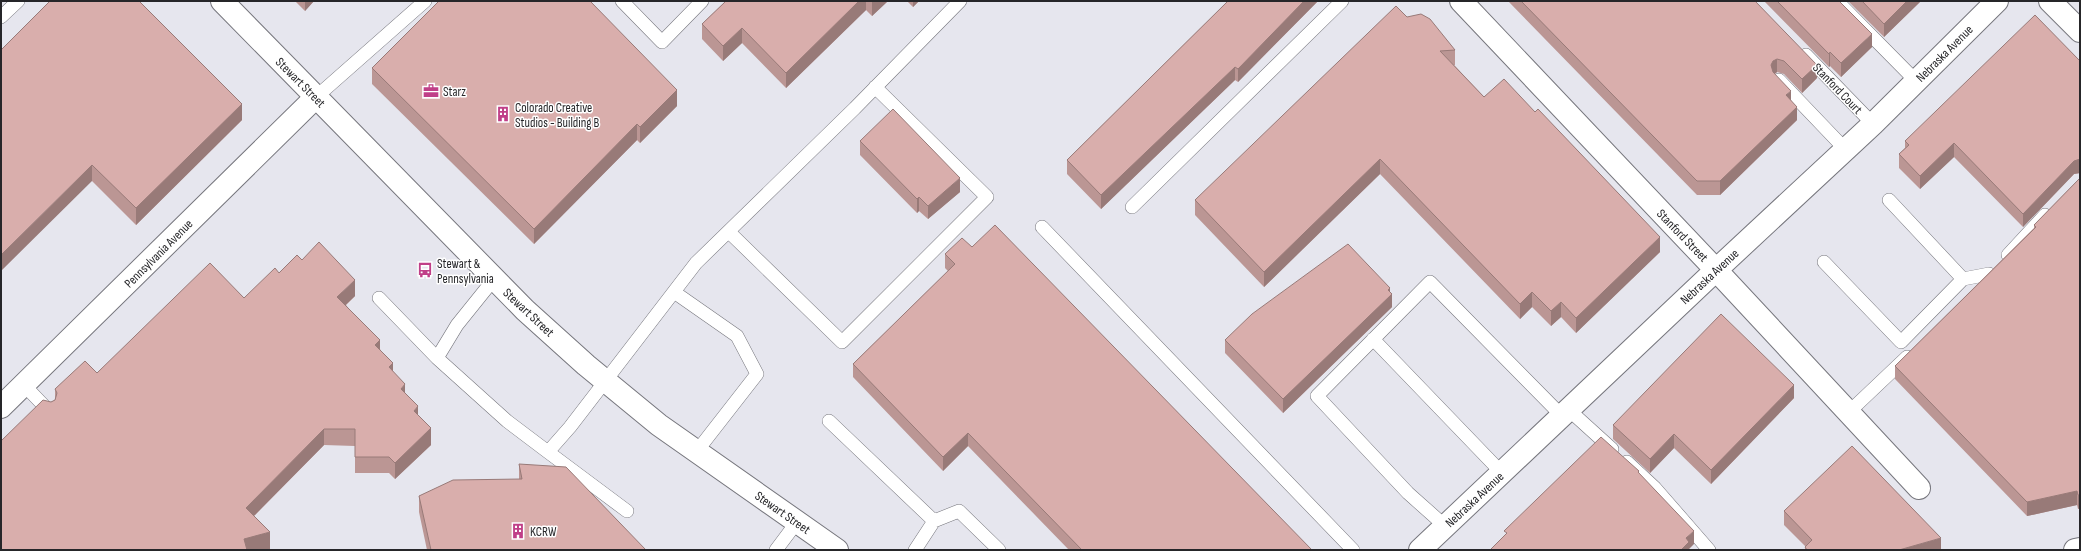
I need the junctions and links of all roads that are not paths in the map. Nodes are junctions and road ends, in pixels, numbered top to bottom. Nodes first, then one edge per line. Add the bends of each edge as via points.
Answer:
1 (18, 1) edge
2 (222, 1) edge
3 (425, 1) edge
4 (622, 1) edge
5 (702, 1) edge
6 (960, 1) edge
7 (1342, 1) edge
8 (1461, 1) edge
9 (1837, 1) edge
10 (1997, 1) edge
11 (2050, 1) edge
12 (1, 17) edge
13 (2080, 32) edge
14 (1797, 46) edge
15 (1779, 80) edge
16 (1916, 81) junction
17 (875, 87) junction
18 (315, 98) junction
19 (1873, 124) junction
20 (1845, 149) junction
21 (1889, 200) dead end
22 (2057, 204) edge
23 (1132, 207) dead end
24 (1042, 227) dead end
25 (729, 232) junction
26 (1824, 262) dead end
27 (1716, 270) junction
28 (1989, 274) junction
29 (494, 279) junction
30 (1963, 280) junction
31 (1973, 290) edge
32 (674, 292) junction
33 (379, 298) dead end
34 (1373, 339) junction
35 (1914, 350) edge
36 (437, 358) junction
37 (605, 380) junction
38 (24, 384) junction
39 (1, 407) edge
40 (49, 412) edge
41 (1849, 412) junction
42 (1566, 413) junction
43 (829, 421) dead end
44 (697, 451) junction
45 (548, 452) junction
46 (1502, 473) junction
47 (1919, 488) dead end
48 (627, 511) dead end
49 (934, 521) junction
50 (797, 522) junction
51 (1445, 526) junction
52 (2080, 549) edge
53 (776, 550) edge
54 (837, 550) edge
55 (915, 550) edge
56 (1000, 550) edge
57 (1353, 550) edge
58 (1420, 550) edge
59 (1709, 550) edge
60 (2075, 550) edge

1 - 12 lane
2 - 18 street, Stewart Street
3 - 18 lane
4 - 5 lane via 662,42
6 - 17 lane
7 - 23 lane
8 - 27 street, Stanford Street
9 - 16 lane
10 - 16 street, Nebraska Avenue
11 - 13 street
14 - 19 lane, Stanford Court
15 - 20 lane
16 - 19 street, Nebraska Avenue
17 - 25 lane
17 - 25 lane via 987,197 842,342
18 - 29 street, Stewart Street
18 - 38 street, Pennsylvania Avenue
19 - 20 street, Nebraska Avenue
20 - 27 street, Nebraska Avenue
21 - 30 lane
22 - 28 lane
24 - 57 lane
25 - 32 lane via 696,263
26 - 30 lane via 1901,342
27 - 41 street, Stanford Street
27 - 42 street, Nebraska Avenue
28 - 30 lane
28 - 31 lane
29 - 36 lane via 457,325
29 - 37 street, Stewart Street via 525,310
32 - 37 lane
32 - 44 lane via 737,336 757,374
33 - 36 lane
34 - 42 lane via 1430,282
34 - 46 lane
34 - 51 lane via 1317,396 1408,493
35 - 41 lane
36 - 45 lane via 507,421
37 - 44 street, Stewart Street via 659,425
37 - 45 lane
38 - 39 street, Pennsylvania Avenue
38 - 40 lane
41 - 47 street, Stanford Street
42 - 46 street, Nebraska Avenue
42 - 59 lane via 1655,488
43 - 49 lane
44 - 50 street, Stewart Street
45 - 48 lane
46 - 51 street, Nebraska Avenue
49 - 55 lane
49 - 56 lane via 959,511
50 - 53 lane
50 - 54 street, Stewart Street
51 - 58 street, Nebraska Avenue
52 - 60 street

